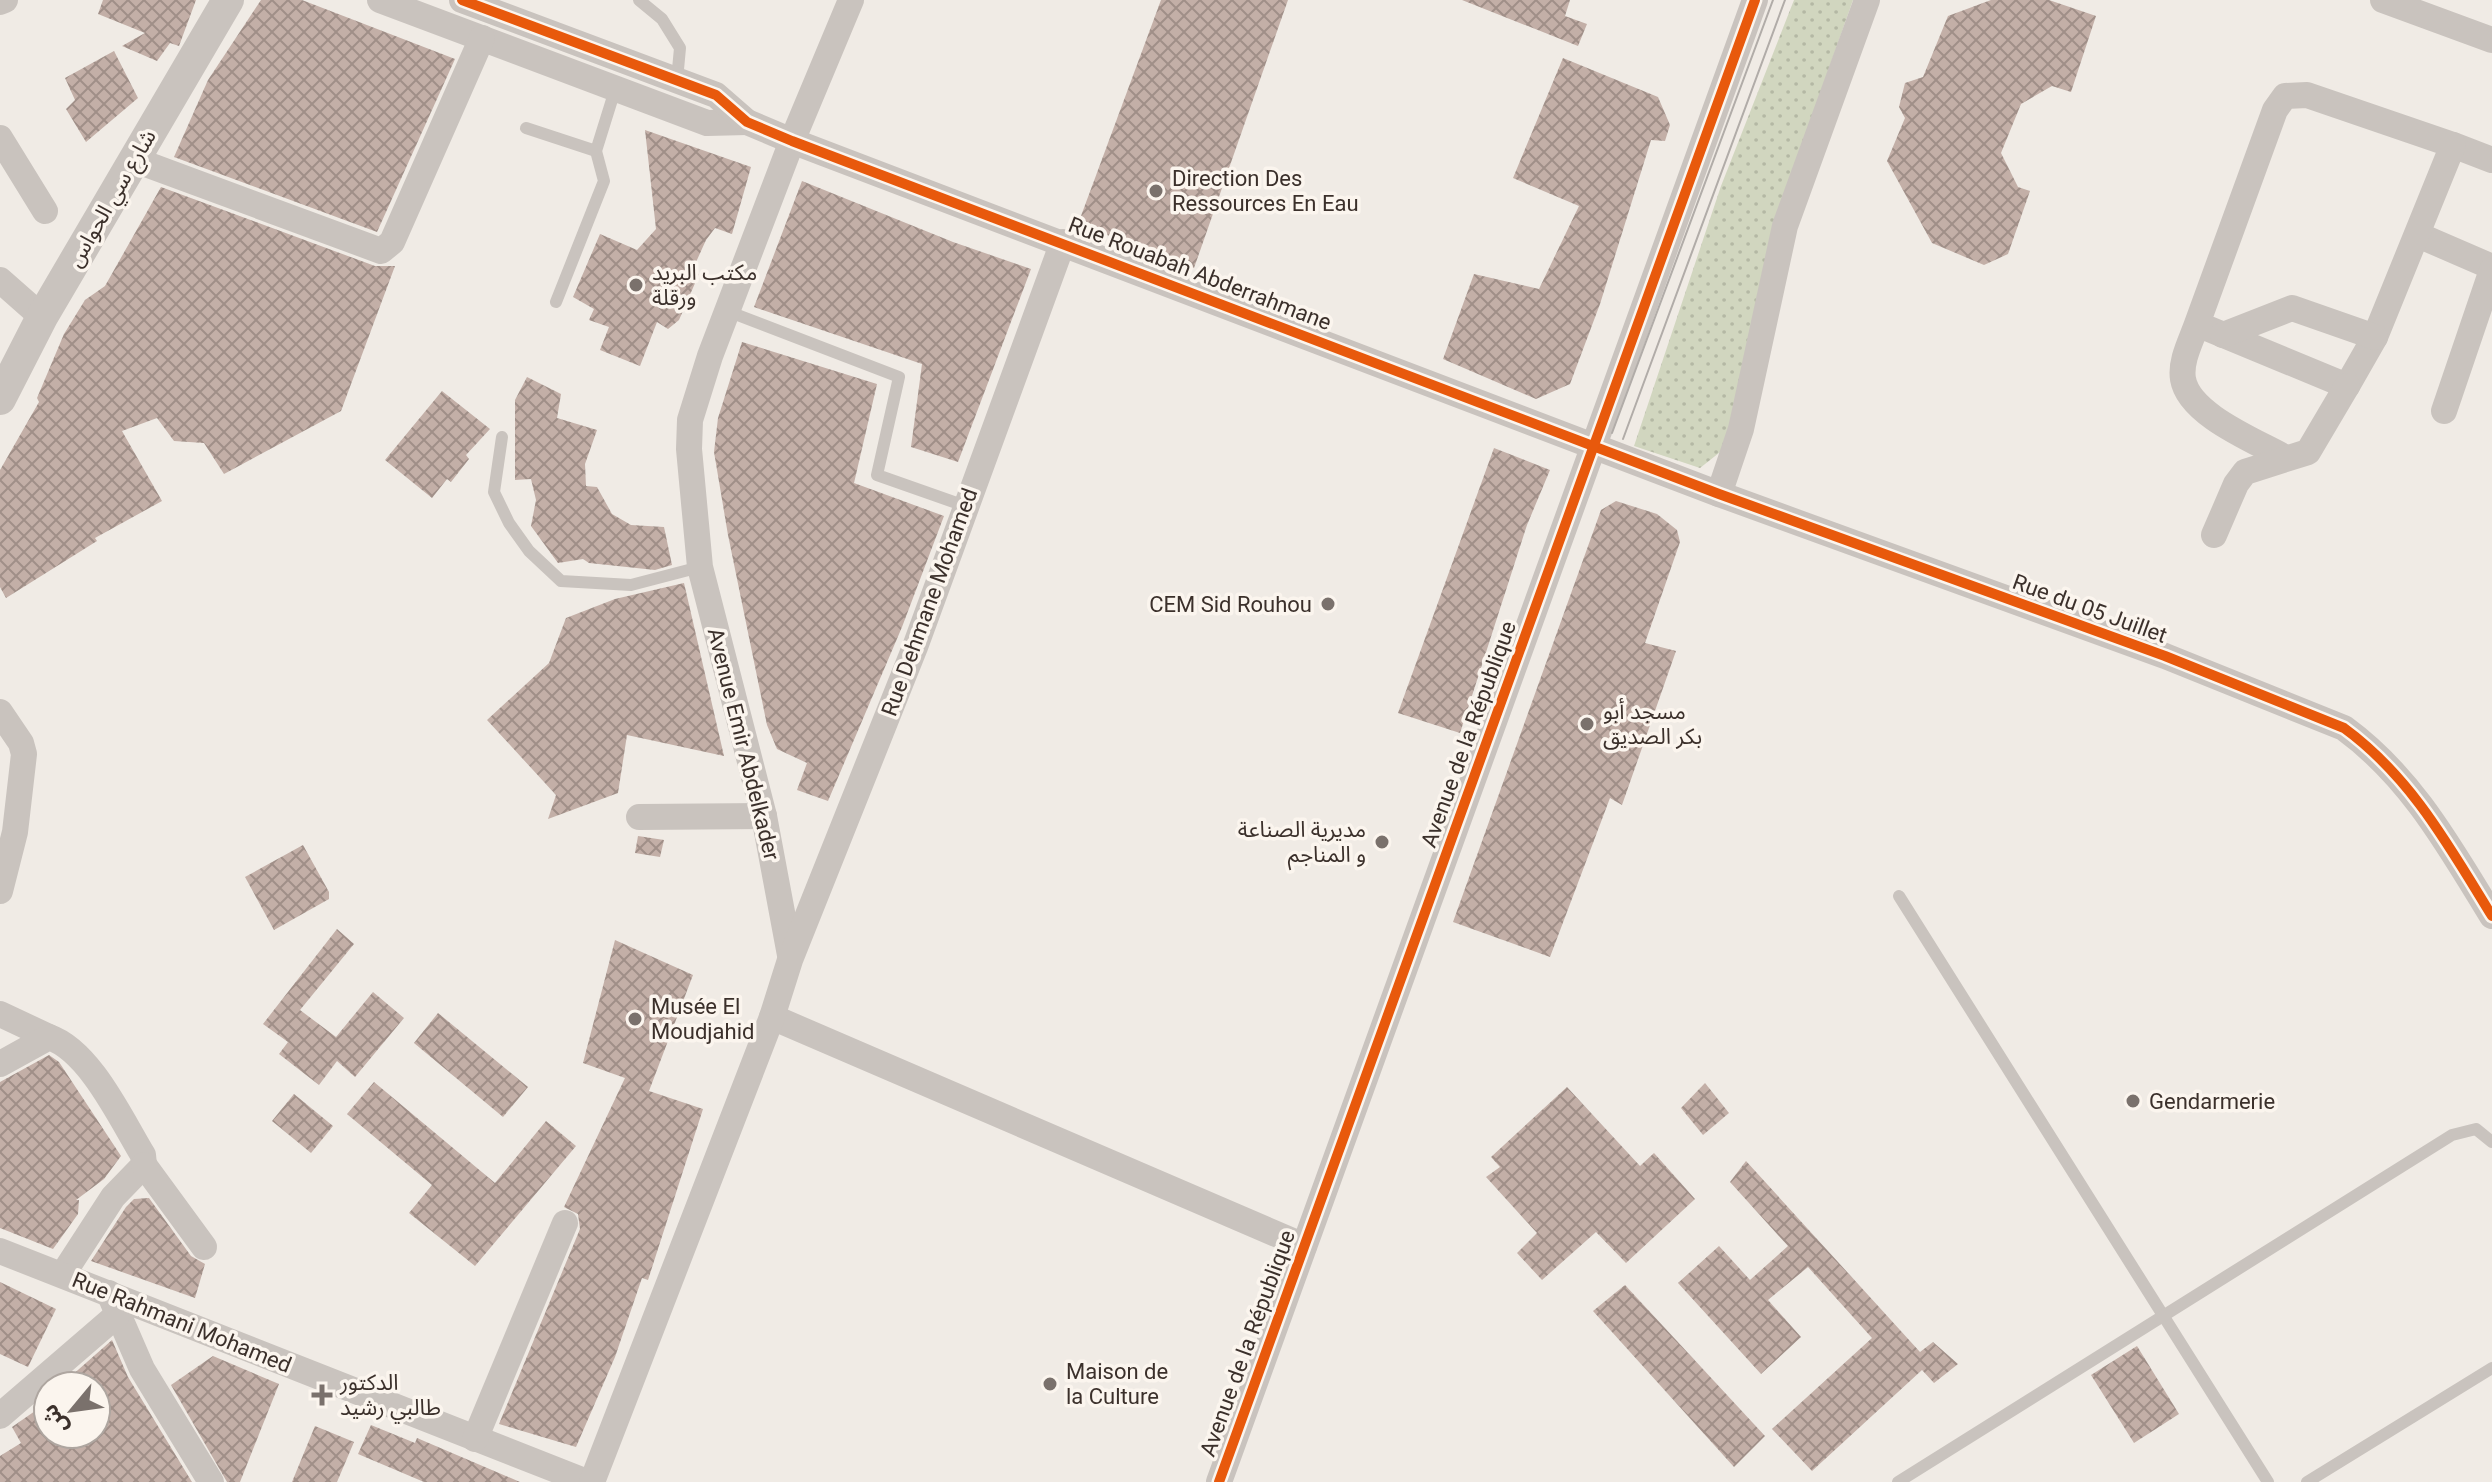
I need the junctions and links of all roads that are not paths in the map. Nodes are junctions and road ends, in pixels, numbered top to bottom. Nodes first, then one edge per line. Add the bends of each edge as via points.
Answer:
1 (228, 0) edge
2 (380, 0) edge
3 (462, 0) edge
4 (639, 0) edge
5 (851, 0) edge
6 (1755, 0) edge
7 (1867, 0) edge
8 (2383, 0) edge
9 (482, 38) junction
10 (2492, 40) edge
11 (677, 80) junction
12 (615, 90) junction
13 (747, 122) junction
14 (526, 128) dead end
15 (0, 138) edge
16 (792, 141) junction
17 (2453, 145) junction
18 (596, 151) junction
19 (135, 160) junction
20 (2492, 160) edge
21 (45, 211) dead end
22 (2418, 235) junction
23 (1063, 242) junction
24 (2492, 268) edge
25 (0, 280) edge
26 (556, 302) dead end
27 (727, 311) junction
28 (42, 317) junction
29 (2197, 324) junction
30 (2223, 335) junction
31 (2375, 337) junction
32 (2347, 386) junction
33 (0, 399) edge
34 (2444, 411) dead end
35 (502, 437) dead end
36 (1594, 445) junction
37 (2286, 458) junction
38 (1719, 494) junction
39 (965, 506) junction
40 (2214, 535) dead end
41 (700, 567) junction
42 (0, 712) edge
43 (764, 816) junction
44 (639, 817) dead end
45 (0, 891) edge
46 (1899, 896) dead end
47 (2492, 916) edge
48 (790, 960) junction
49 (0, 1014) edge
50 (772, 1017) junction
51 (49, 1037) junction
52 (0, 1064) edge
53 (2492, 1142) edge
54 (144, 1165) junction
55 (565, 1223) dead end
56 (1304, 1246) junction
57 (204, 1247) dead end
58 (0, 1251) edge
59 (63, 1274) junction
60 (113, 1304) junction
61 (2163, 1316) junction
62 (2492, 1368) edge
63 (0, 1416) edge
64 (475, 1439) junction
65 (211, 1482) edge
66 (590, 1482) edge
67 (1219, 1482) edge
68 (1898, 1482) edge
69 (2268, 1482) edge
70 (2307, 1482) edge

1 - 19 street, شارع سي الحواس
2 - 9 street
3 - 11 street
4 - 11 lane via 662,19 680,48
5 - 16 street, Avenue Emir Abdelkader
6 - 36 street, Avenue de la République
7 - 38 street via 1785,226 1741,429
8 - 10 street
9 - 12 street
9 - 19 street via 392,242 381,251
11 - 13 street via 716,95
12 - 13 street via 707,123
12 - 18 lane
13 - 16 street, Rue Rouabah Abderrahmane
14 - 18 lane
15 - 21 street
16 - 23 street, Rue Rouabah Abderrahmane
16 - 27 street, Avenue Emir Abdelkader
17 - 20 street
17 - 22 street
17 - 29 street via 2307,95 2285,96 2275,110
18 - 26 lane via 604,181
19 - 28 street, شارع سي الحواس
22 - 24 street
22 - 31 street
23 - 36 street, Rue Rouabah Abderrahmane
23 - 39 street, Rue Dehmane Mohamed
24 - 34 street
25 - 28 street
27 - 39 lane via 899,377 877,475
27 - 41 street, Avenue Emir Abdelkader via 690,420
28 - 33 street, شارع سي الحواس
29 - 30 street
29 - 37 street via 2185,358 2187,391 2199,409
30 - 31 street via 2292,308
30 - 32 street
31 - 32 street
32 - 37 street via 2308,452
35 - 41 lane via 494,492 522,542 561,581 631,585
36 - 38 street, Rue du 05 Juillet
36 - 56 street, Avenue de la République
37 - 40 street via 2245,472
38 - 47 street, Rue du 05 Juillet via 2165,656 2344,728 2420,800
39 - 48 street, Rue Dehmane Mohamed via 915,647
41 - 43 street, Avenue Emir Abdelkader
42 - 45 street via 24,754 15,832
43 - 44 street
43 - 48 street, Avenue Emir Abdelkader
46 - 61 lane
48 - 50 street, Avenue Emir Abdelkader
49 - 51 street
50 - 56 street
50 - 66 street, Avenue Emir Abdelkader
51 - 52 street
51 - 54 street via 68,1045 86,1066 143,1155
53 - 61 lane via 2476,1129 2452,1135
54 - 57 street
54 - 59 street via 113,1197
55 - 64 street
56 - 67 street, Avenue de la République
58 - 59 street, Rue Rahmani Mohamed
59 - 60 street, Rue Rahmani Mohamed
60 - 63 street
60 - 64 street, Rue Rahmani Mohamed
60 - 65 street via 142,1369
61 - 68 lane
61 - 69 lane
62 - 70 lane
64 - 66 street, Rue Rahmani Mohamed

